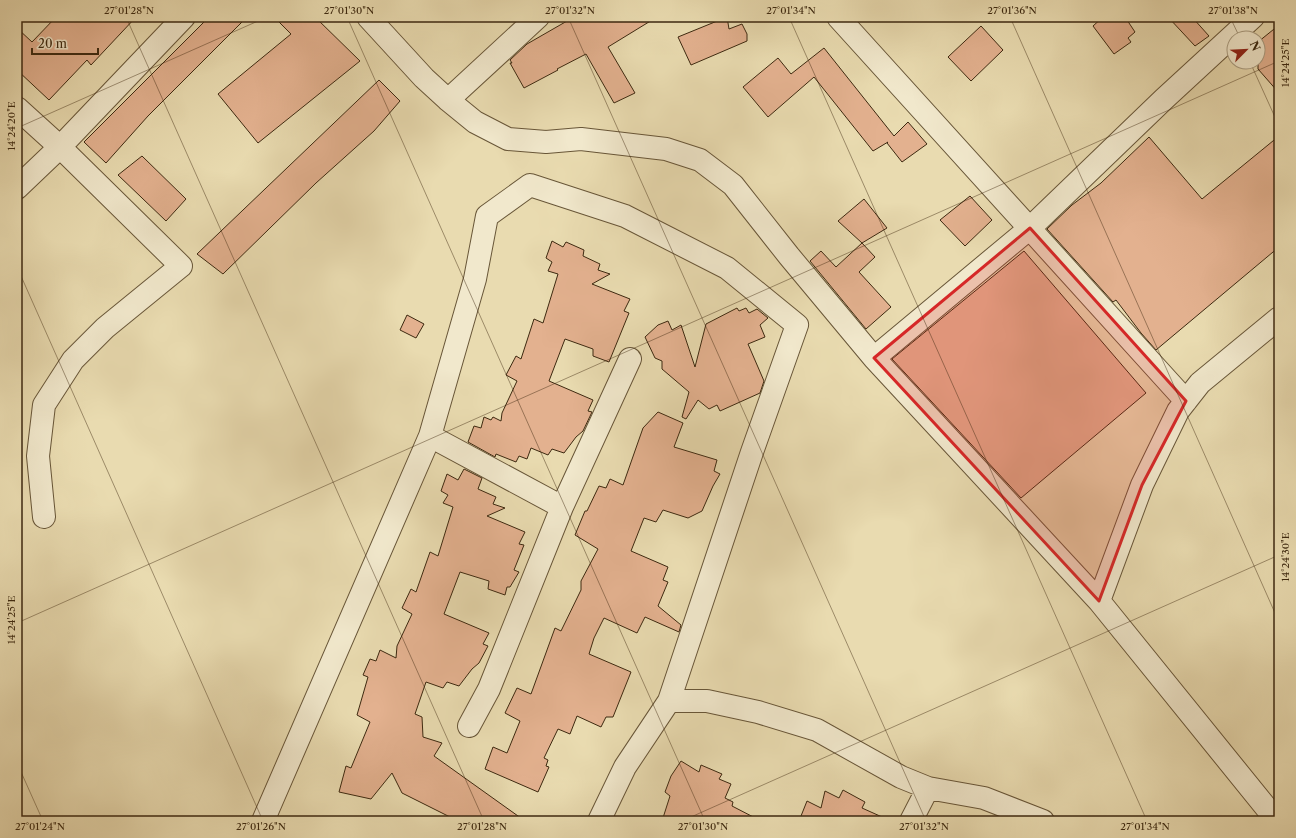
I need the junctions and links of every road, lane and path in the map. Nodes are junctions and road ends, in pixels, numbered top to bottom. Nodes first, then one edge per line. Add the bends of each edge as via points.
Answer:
1 (184, 17) edge
2 (368, 17) edge
3 (538, 17) edge
4 (838, 17) edge
5 (1253, 17) edge
6 (448, 100) junction
7 (17, 108) edge
8 (60, 147) junction
9 (17, 188) edge
10 (1030, 228) junction
11 (1279, 318) edge
12 (874, 358) junction
13 (630, 359) dead end
14 (1186, 400) junction
15 (430, 436) junction
16 (562, 507) junction
17 (44, 517) dead end
18 (1099, 601) junction
19 (669, 701) junction
20 (469, 726) dead end
21 (928, 788) junction
22 (266, 820) edge
23 (599, 821) edge
24 (911, 821) edge
25 (1043, 821) edge
26 (1277, 821) edge

1 - 8 street
2 - 6 street via 424,78
3 - 6 street
4 - 10 street
5 - 10 street
6 - 12 street via 475,122 508,139 546,142 582,139 666,149 700,160 733,185
7 - 8 street
8 - 9 street
8 - 17 street via 181,266 105,328 73,360 44,405 38,456
10 - 12 street
10 - 14 street
11 - 14 street via 1200,384
12 - 18 street
13 - 16 street
14 - 18 street via 1178,411 1142,485
15 - 16 street
15 - 19 street via 476,279 487,216 530,184 625,216 727,268 797,325
15 - 22 street
16 - 20 street via 489,689
18 - 26 street
19 - 21 street via 707,701 758,712 817,730 901,777
19 - 23 street via 625,767
21 - 24 street
21 - 25 street via 984,798

